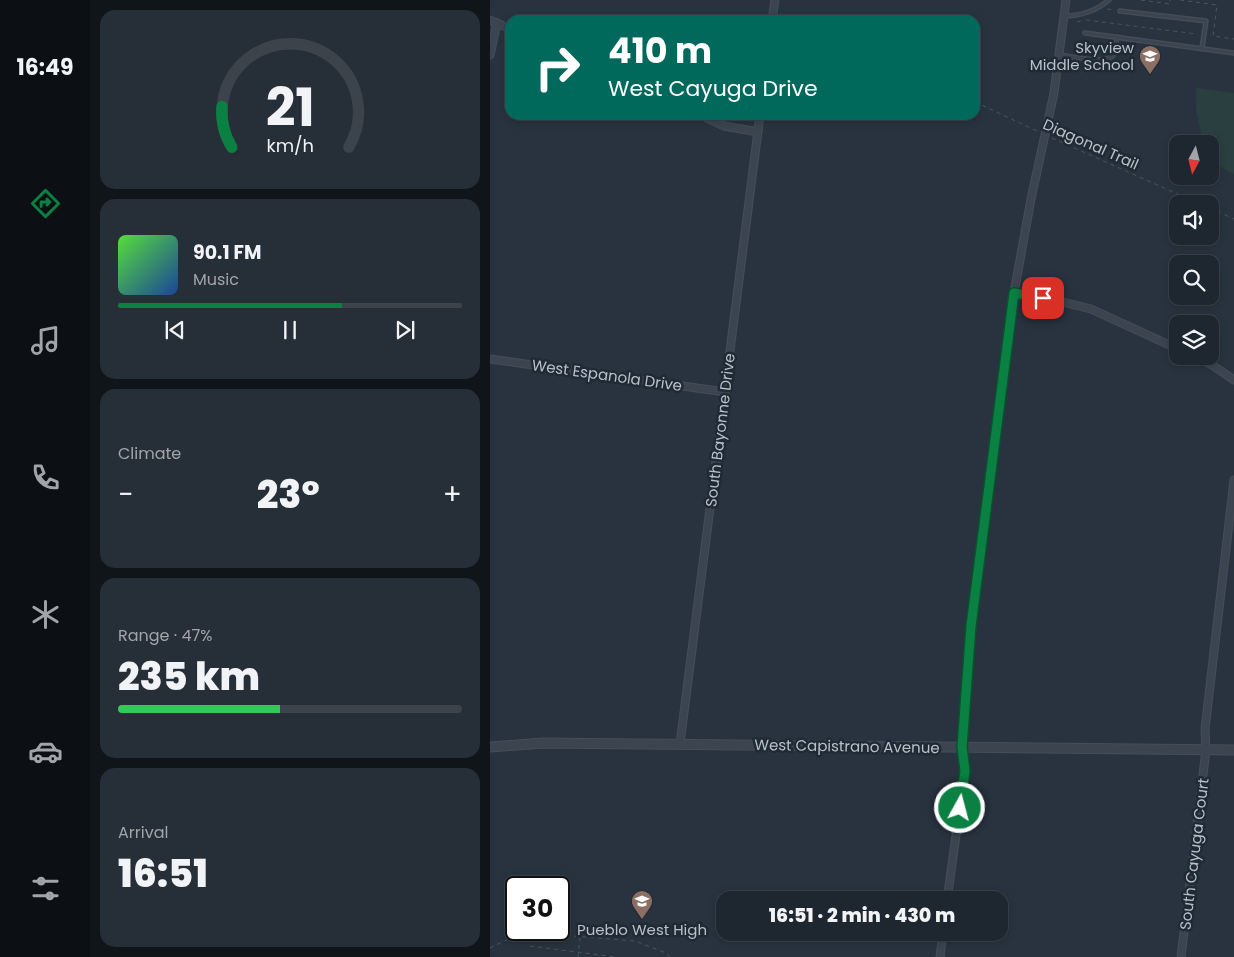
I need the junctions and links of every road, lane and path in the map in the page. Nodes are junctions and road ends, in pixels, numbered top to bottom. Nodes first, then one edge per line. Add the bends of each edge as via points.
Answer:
1 (775, 0) edge
2 (1066, 0) edge
3 (1109, 0) edge
4 (1141, 0) edge
5 (1170, 0) edge
6 (774, 11) junction
7 (1120, 11) dead end
8 (773, 15) edge
9 (783, 15) edge
10 (1064, 16) junction
11 (1086, 20) dead end
12 (494, 22) edge
13 (1085, 33) dead end
14 (1199, 34) dead end
15 (1116, 37) junction
16 (1202, 48) junction
17 (1234, 53) edge
18 (490, 55) edge
19 (1058, 55) junction
20 (980, 104) edge
21 (711, 120) edge
22 (759, 120) edge
23 (758, 132) junction
24 (1046, 135) junction
25 (1180, 195) edge
26 (1219, 212) edge
27 (1234, 219) edge
28 (1014, 293) junction
29 (1169, 345) edge
30 (490, 359) edge
31 (1212, 365) edge
32 (1234, 380) edge
33 (724, 392) junction
34 (1234, 480) edge
35 (680, 744) junction
36 (962, 747) junction
37 (490, 748) edge
38 (1206, 750) junction
39 (1234, 750) edge
40 (948, 891) edge
41 (580, 937) junction
42 (942, 941) edge
43 (530, 946) dead end
44 (490, 948) edge
45 (578, 952) junction
46 (578, 957) edge
47 (616, 957) edge
48 (670, 957) edge
49 (940, 957) edge
50 (1181, 957) edge

1 - 6 street
2 - 10 street
3 - 10 lane via 1084,14
4 - 5 path via 1170,4
6 - 8 street
6 - 9 path
7 - 16 lane via 1206,21
10 - 19 street
11 - 14 path
12 - 18 street
13 - 15 lane
15 - 16 lane
15 - 19 lane via 1114,53 1108,59
16 - 17 lane
19 - 24 street
20 - 24 path, Diagonal Trail
21 - 23 street via 724,126
22 - 23 street, South Bayonne Drive
23 - 33 street, South Bayonne Drive
24 - 25 path, Diagonal Trail
24 - 28 street via 1030,199
26 - 27 path
28 - 29 street via 1091,309
28 - 36 street via 971,626
30 - 33 street, West Espanola Drive
31 - 32 street
33 - 35 street, South Bayonne Drive
34 - 38 street, South Cayuga Court via 1204,729
35 - 36 street, West Capistrano Avenue
35 - 37 street, West Capistrano Avenue via 543,743
36 - 38 street, West Capistrano Avenue
36 - 40 street via 965,771
38 - 39 street, West Capistrano Avenue
38 - 50 street, South Cayuga Court
41 - 44 path via 523,932
41 - 45 path
41 - 48 path via 635,941
42 - 49 street
43 - 45 path
45 - 46 path
45 - 47 path

